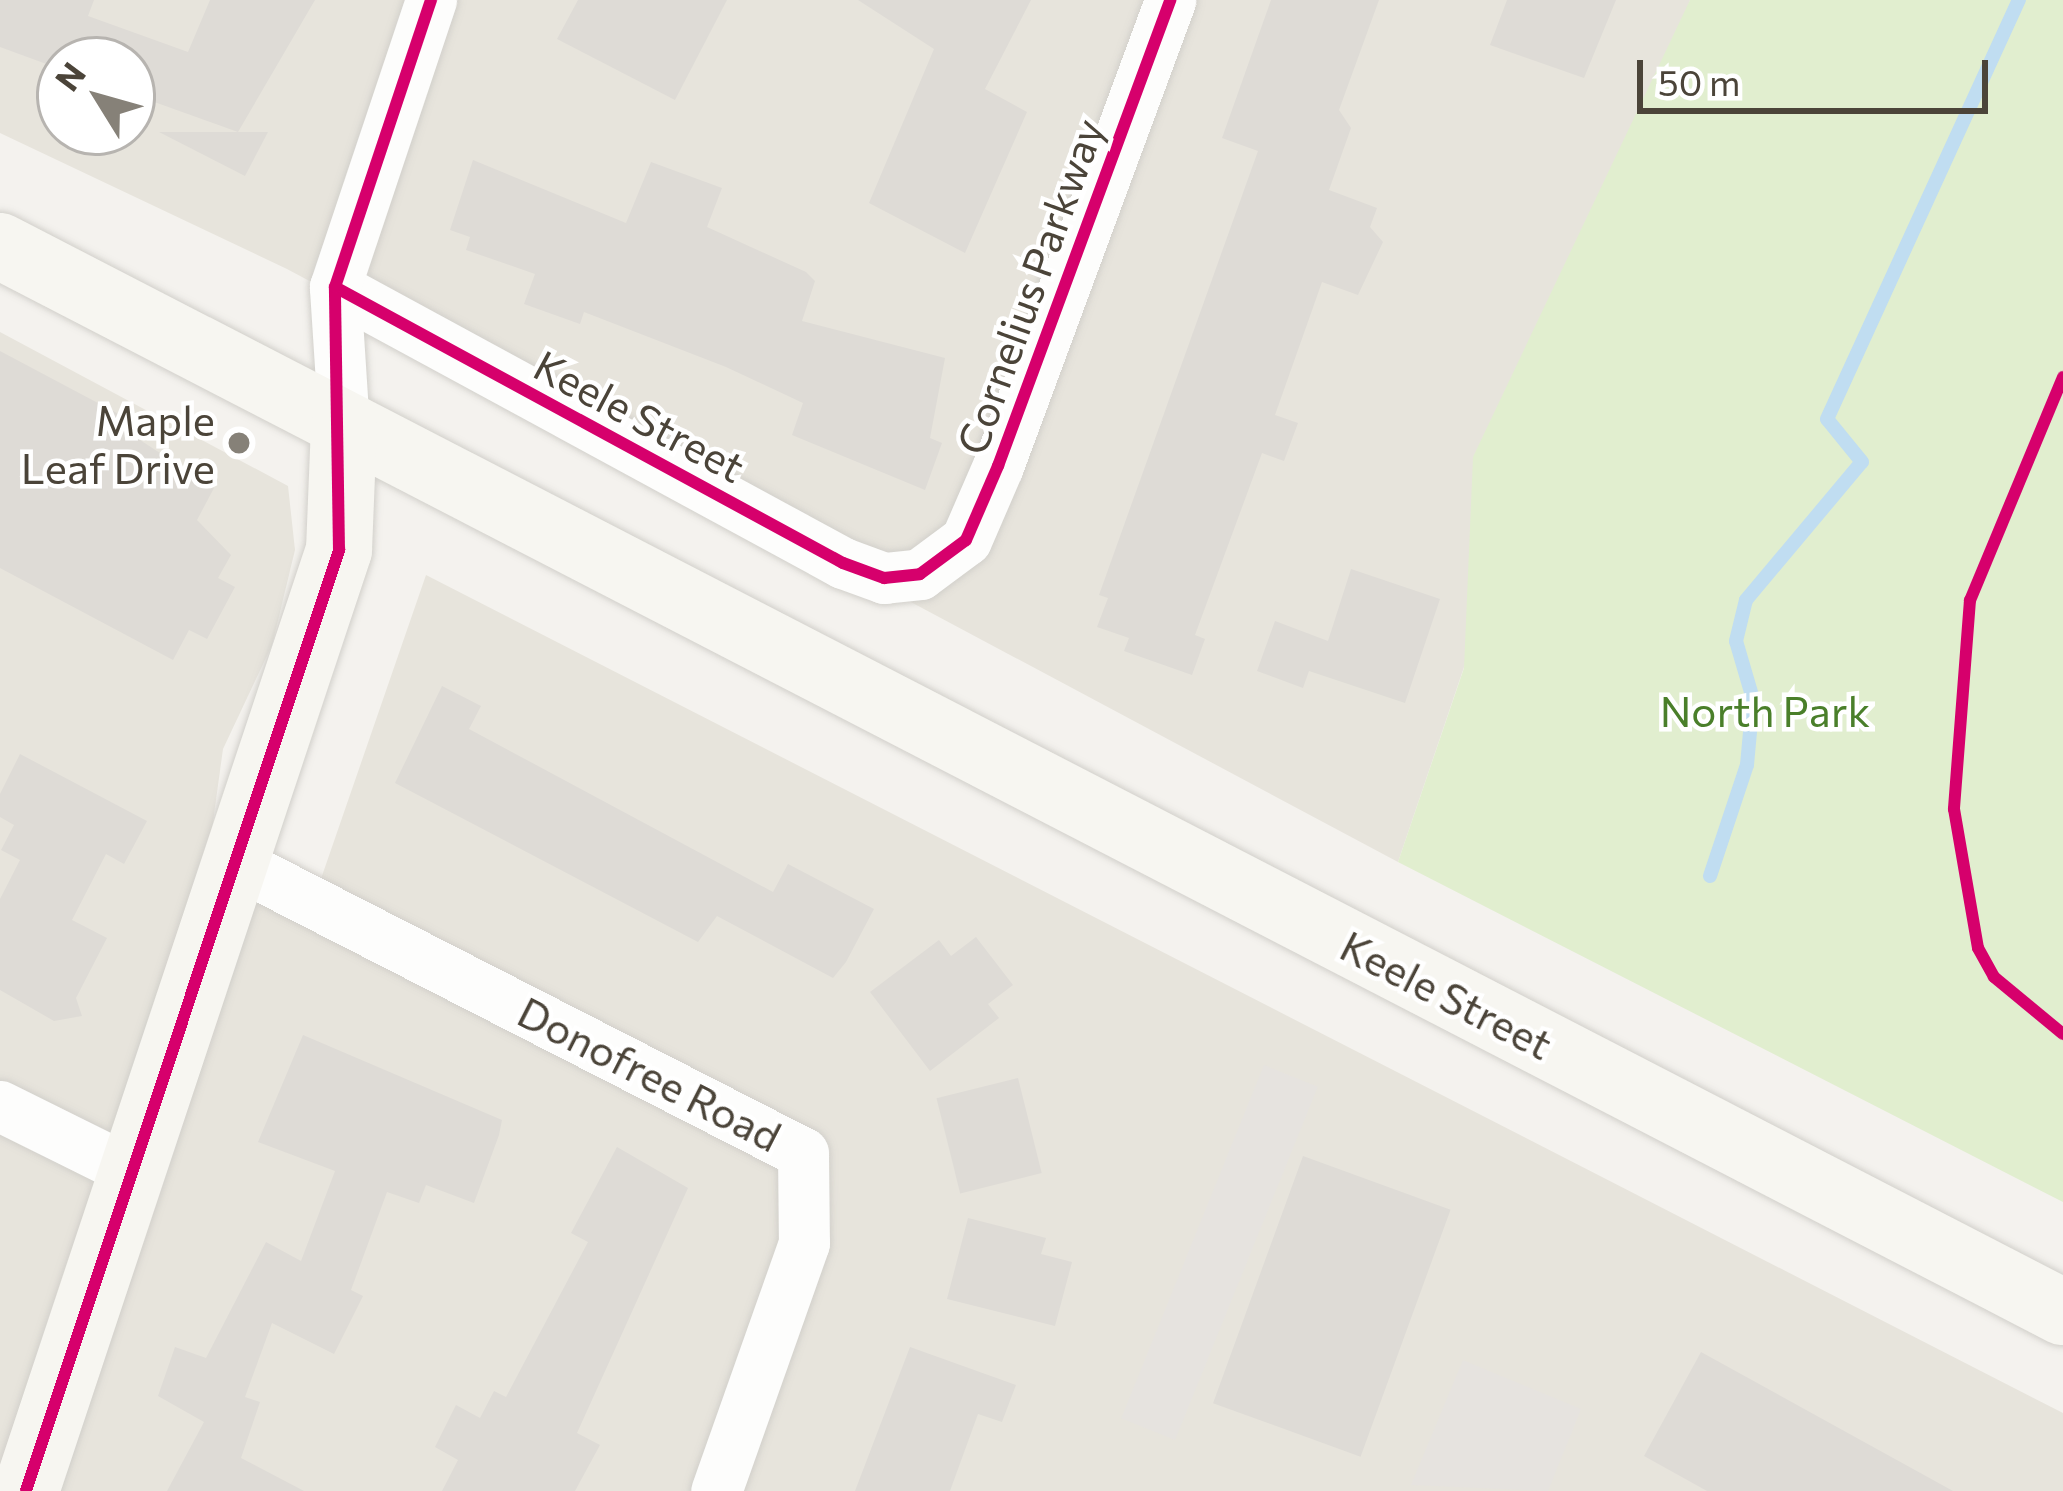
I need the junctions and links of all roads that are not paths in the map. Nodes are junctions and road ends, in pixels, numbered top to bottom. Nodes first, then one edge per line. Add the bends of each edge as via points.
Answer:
1 (431, 0) edge
2 (1170, 0) edge
3 (0, 246) edge
4 (335, 287) junction
5 (344, 428) junction
6 (920, 574) joint
7 (242, 866) junction
8 (0, 1106) edge
9 (136, 1174) junction
10 (2063, 1312) edge
11 (26, 1491) edge
12 (716, 1491) edge

1 - 4 street
2 - 6 street, Cornelius Parkway via 990,485 966,540
3 - 5 main road, Keele Street
4 - 5 street
4 - 6 street, Keele Street via 843,563 884,578
5 - 7 main road via 339,550
5 - 10 main road, Keele Street
7 - 9 main road
7 - 12 street, Donofree Road via 803,1153 804,1243
8 - 9 street
9 - 11 main road

